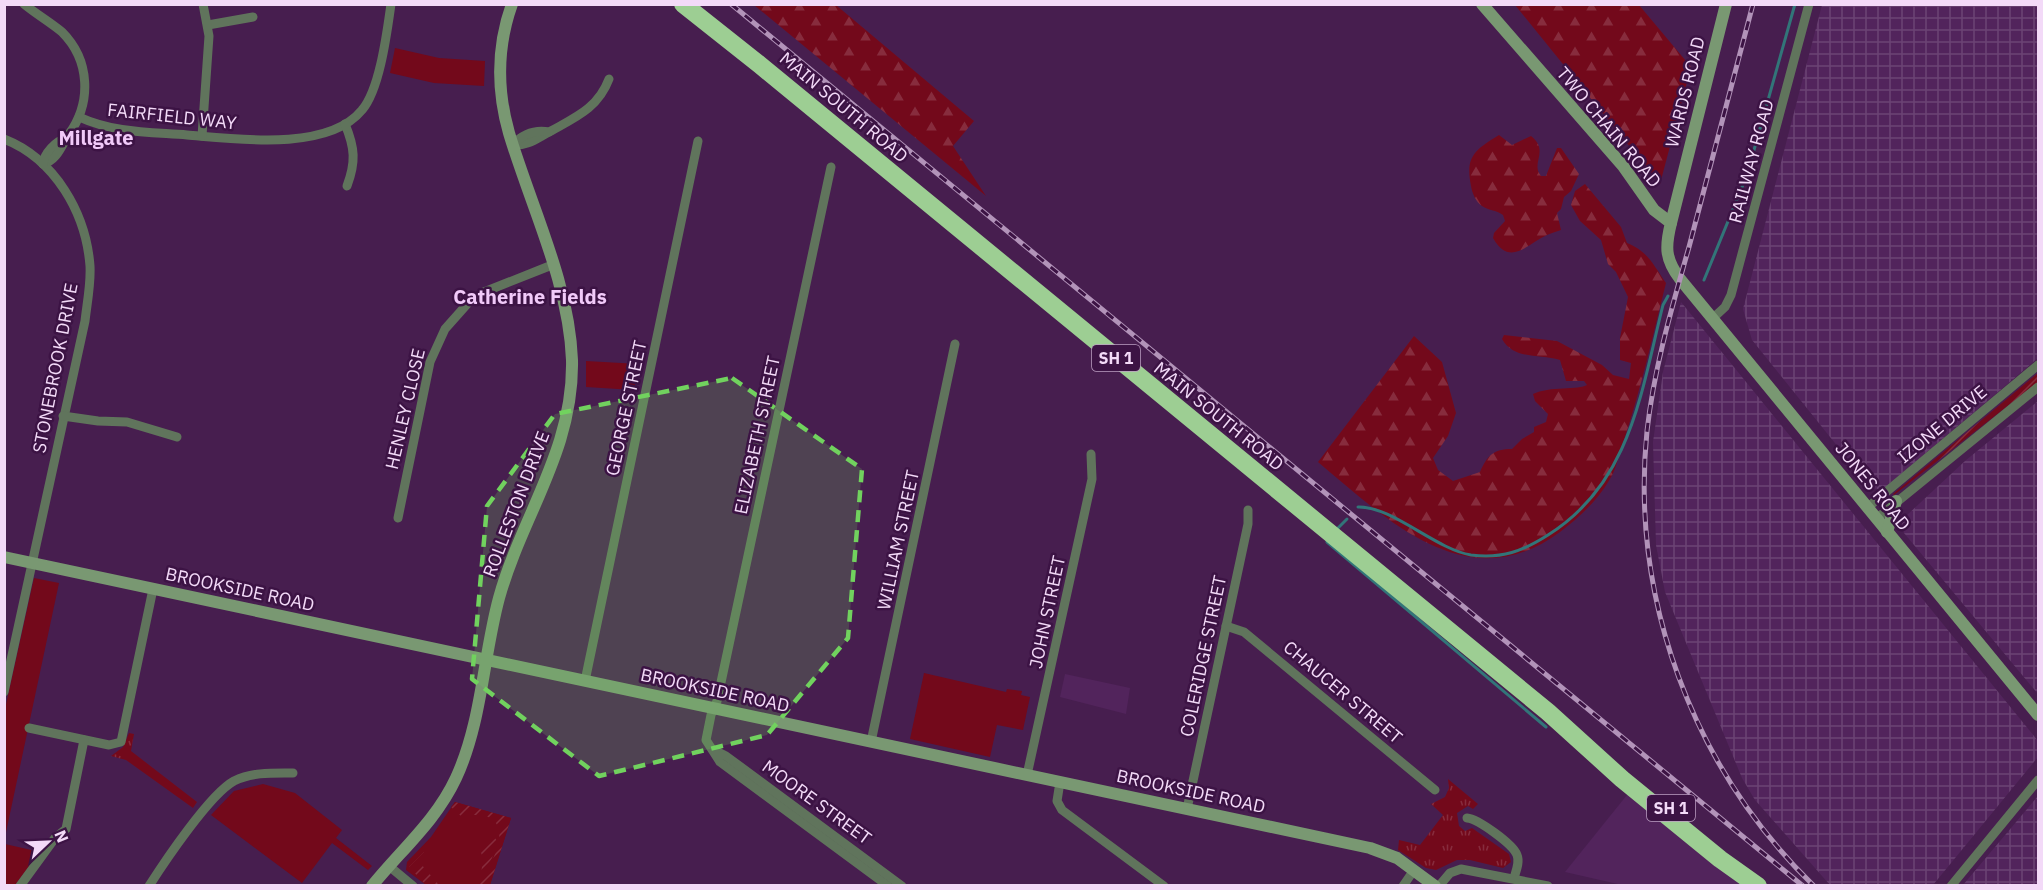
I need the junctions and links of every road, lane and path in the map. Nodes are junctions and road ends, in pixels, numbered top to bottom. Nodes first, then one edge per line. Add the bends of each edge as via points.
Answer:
1 (24, 4) edge
2 (203, 4) edge
3 (391, 4) edge
4 (512, 4) edge
5 (683, 4) edge
6 (1482, 4) edge
7 (1725, 4) edge
8 (1809, 4) edge
9 (253, 17) dead end
10 (208, 25) junction
11 (609, 80) dead end
12 (79, 117) junction
13 (345, 124) junction
14 (202, 136) junction
15 (4, 139) edge
16 (698, 141) dead end
17 (512, 145) junction
18 (43, 164) junction
19 (831, 167) dead end
20 (347, 186) dead end
21 (1671, 223) junction
22 (552, 265) junction
23 (1712, 319) junction
24 (955, 344) dead end
25 (2038, 365) edge
26 (2038, 387) edge
27 (63, 416) junction
28 (177, 437) dead end
29 (1091, 454) dead end
30 (1896, 501) junction
31 (1867, 508) junction
32 (1248, 510) dead end
33 (398, 518) dead end
34 (1876, 519) junction
35 (1887, 532) junction
36 (4, 557) edge
37 (32, 563) junction
38 (153, 589) junction
39 (1226, 626) junction
40 (486, 660) junction
41 (585, 681) junction
42 (4, 692) edge
43 (714, 708) junction
44 (2038, 715) edge
45 (29, 728) dead end
46 (84, 740) junction
47 (871, 742) junction
48 (709, 748) junction
49 (293, 773) dead end
50 (1027, 775) junction
51 (2038, 780) edge
52 (1060, 782) junction
53 (1436, 790) dead end
54 (1187, 809) junction
55 (1467, 818) dead end
56 (389, 866) junction
57 (1414, 870) junction
58 (1514, 878) junction
59 (1752, 881) edge
60 (20, 885) edge
61 (149, 885) edge
62 (372, 885) edge
63 (413, 885) edge
64 (888, 885) edge
65 (902, 885) edge
66 (1164, 885) edge
67 (1403, 885) edge
68 (1437, 885) edge
69 (1548, 885) edge
70 (1951, 885) edge

1 - 12 street, FAIRFIELD WAY via 60,31 81,62 85,88
2 - 10 street
3 - 13 street, FAIRFIELD WAY via 371,94 363,109
4 - 17 street, ROLLESTON DRIVE via 500,75
5 - 59 highway, MAIN SOUTH ROAD / SH 1 via 1589,747 1622,779
6 - 21 street, TWO CHAIN ROAD via 1623,166 1656,213
7 - 21 street, WARDS ROAD
8 - 23 street, RAILWAY ROAD via 1731,295
9 - 10 street
10 - 14 street
11 - 17 street via 599,100 588,110 531,143
12 - 14 street, FAIRFIELD WAY via 113,129
12 - 18 street, FAIRFIELD WAY
13 - 14 street, FAIRFIELD WAY via 276,140
13 - 20 street via 355,151
15 - 18 street, STONEBROOK DRIVE
16 - 41 street, GEORGE STREET
17 - 22 street, ROLLESTON DRIVE
18 - 27 street, STONEBROOK DRIVE via 75,208 85,235 90,267 85,321
19 - 43 street, ELIZABETH STREET
21 - 23 street, JONES ROAD via 1666,254 1670,266
22 - 33 street, HENLEY CLOSE via 484,292 469,302 445,329 430,362
22 - 40 street, ROLLESTON DRIVE via 570,335 572,375 568,414 554,464 504,581
23 - 31 street, JONES ROAD
24 - 47 street, WILLIAM STREET
25 - 31 street, IZONE DRIVE
26 - 30 street, IZONE DRIVE
27 - 28 street via 127,422
27 - 37 street, STONEBROOK DRIVE
29 - 50 street, JOHN STREET via 1092,478
30 - 34 street, IZONE DRIVE
30 - 35 street
31 - 34 street, JONES ROAD
32 - 39 street, COLERIDGE STREET
34 - 35 street, JONES ROAD
35 - 44 street, JONES ROAD
36 - 37 street, BROOKSIDE ROAD
37 - 38 street, BROOKSIDE ROAD
37 - 42 street, STONEBROOK DRIVE
38 - 40 street, BROOKSIDE ROAD
38 - 46 street via 121,742 112,745
39 - 53 street, CHAUCER STREET via 1244,632
39 - 54 street, COLERIDGE STREET
40 - 41 street, BROOKSIDE ROAD
40 - 56 street, ROLLESTON DRIVE via 470,738 455,780 427,825
41 - 43 street, BROOKSIDE ROAD
43 - 47 street, BROOKSIDE ROAD
43 - 48 street via 706,740
45 - 46 street
46 - 60 street via 66,829
47 - 50 street, BROOKSIDE ROAD
48 - 64 street, MOORE STREET via 720,762
48 - 65 street, MOORE STREET via 726,756
49 - 61 street via 252,775 223,789
50 - 52 street, BROOKSIDE ROAD
51 - 70 street
52 - 54 street, BROOKSIDE ROAD
52 - 66 street via 1057,801 1062,810
54 - 57 street, BROOKSIDE ROAD via 1376,849
55 - 58 street via 1479,821 1514,850 1518,859
56 - 62 street, ROLLESTON DRIVE
56 - 63 street
57 - 67 street
57 - 68 street, BROOKSIDE ROAD
58 - 68 street via 1461,869
58 - 69 street

